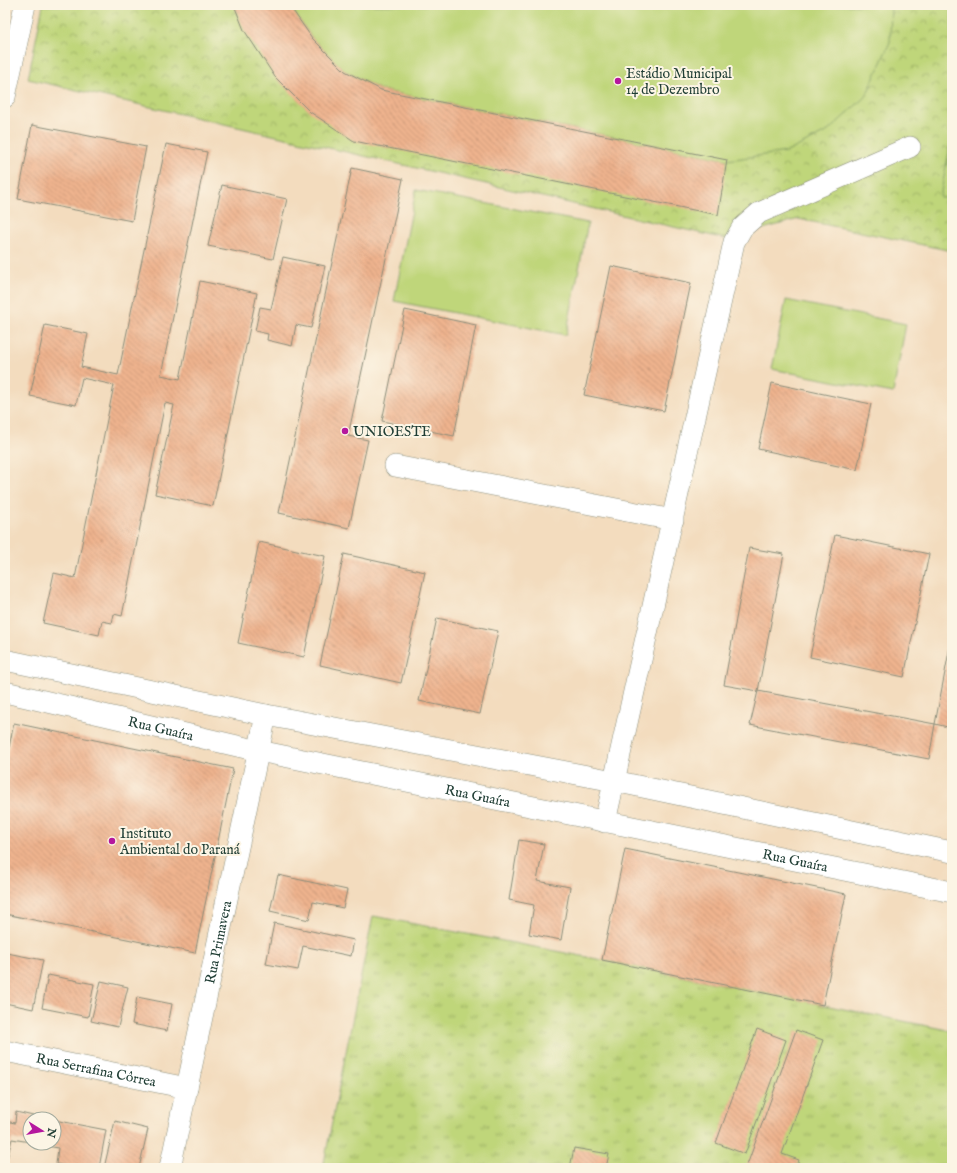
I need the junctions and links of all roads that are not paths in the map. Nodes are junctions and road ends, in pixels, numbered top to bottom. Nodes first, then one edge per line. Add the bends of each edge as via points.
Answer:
1 (25, 5) edge
2 (5, 97) edge
3 (910, 147) dead end
4 (395, 466) dead end
5 (673, 520) junction
6 (5, 660) edge
7 (5, 692) edge
8 (266, 715) junction
9 (259, 751) junction
10 (614, 781) junction
11 (605, 822) junction
12 (952, 852) edge
13 (952, 892) edge
14 (5, 1051) edge
15 (187, 1088) junction
16 (170, 1168) edge

1 - 2 street
3 - 5 street via 759,213 742,228 734,242 727,269
4 - 5 street
5 - 10 street
6 - 8 street
7 - 9 street, Rua Guaíra
8 - 9 street, Rua Primavera
8 - 10 street
9 - 11 street, Rua Guaíra
9 - 15 street, Rua Primavera
10 - 11 street
10 - 12 street
11 - 13 street, Rua Guaíra
14 - 15 street, Rua Serrafina Côrrea
15 - 16 street, Rua Primavera

